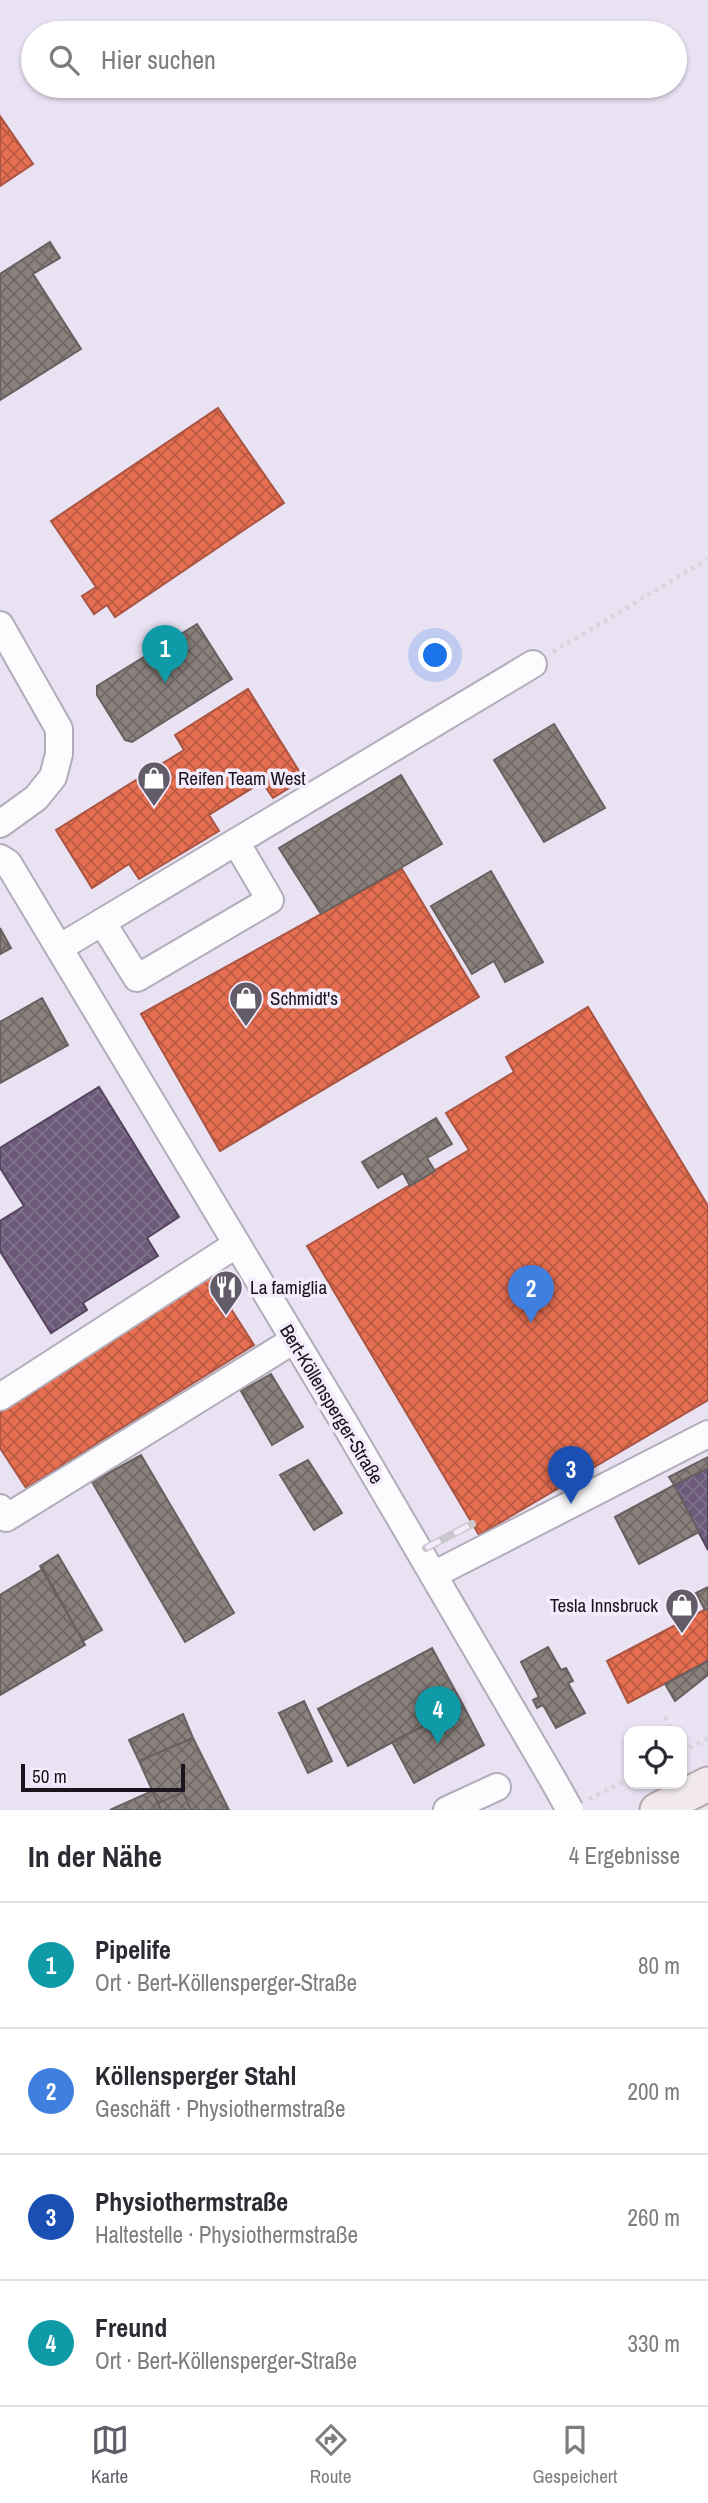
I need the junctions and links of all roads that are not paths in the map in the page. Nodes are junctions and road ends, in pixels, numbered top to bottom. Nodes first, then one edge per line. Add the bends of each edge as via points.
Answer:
1 (0, 625) edge
2 (533, 664) road end
3 (0, 824) edge
4 (236, 842) junction
5 (0, 858) edge
6 (102, 922) junction
7 (59, 948) junction
8 (237, 1244) junction
9 (295, 1340) junction
10 (0, 1397) edge
11 (708, 1434) edge
12 (0, 1508) edge
13 (433, 1575) junction
14 (708, 1784) edge
15 (497, 1787) dead end
16 (447, 1810) edge
17 (570, 1810) edge
18 (657, 1810) edge

1 - 3 street via 59,729 53,776 36,798
2 - 4 street
4 - 6 street
4 - 6 street via 270,900 138,978
5 - 7 street, Bert-Köllensperger-Straße via 8,863
6 - 7 street
7 - 8 street, Bert-Köllensperger-Straße
8 - 9 street, Bert-Köllensperger-Straße
8 - 10 street
9 - 12 street via 6,1518
9 - 13 street, Bert-Köllensperger-Straße
11 - 13 street
13 - 17 street, Bert-Köllensperger-Straße, bridge
14 - 18 main road
15 - 16 street

